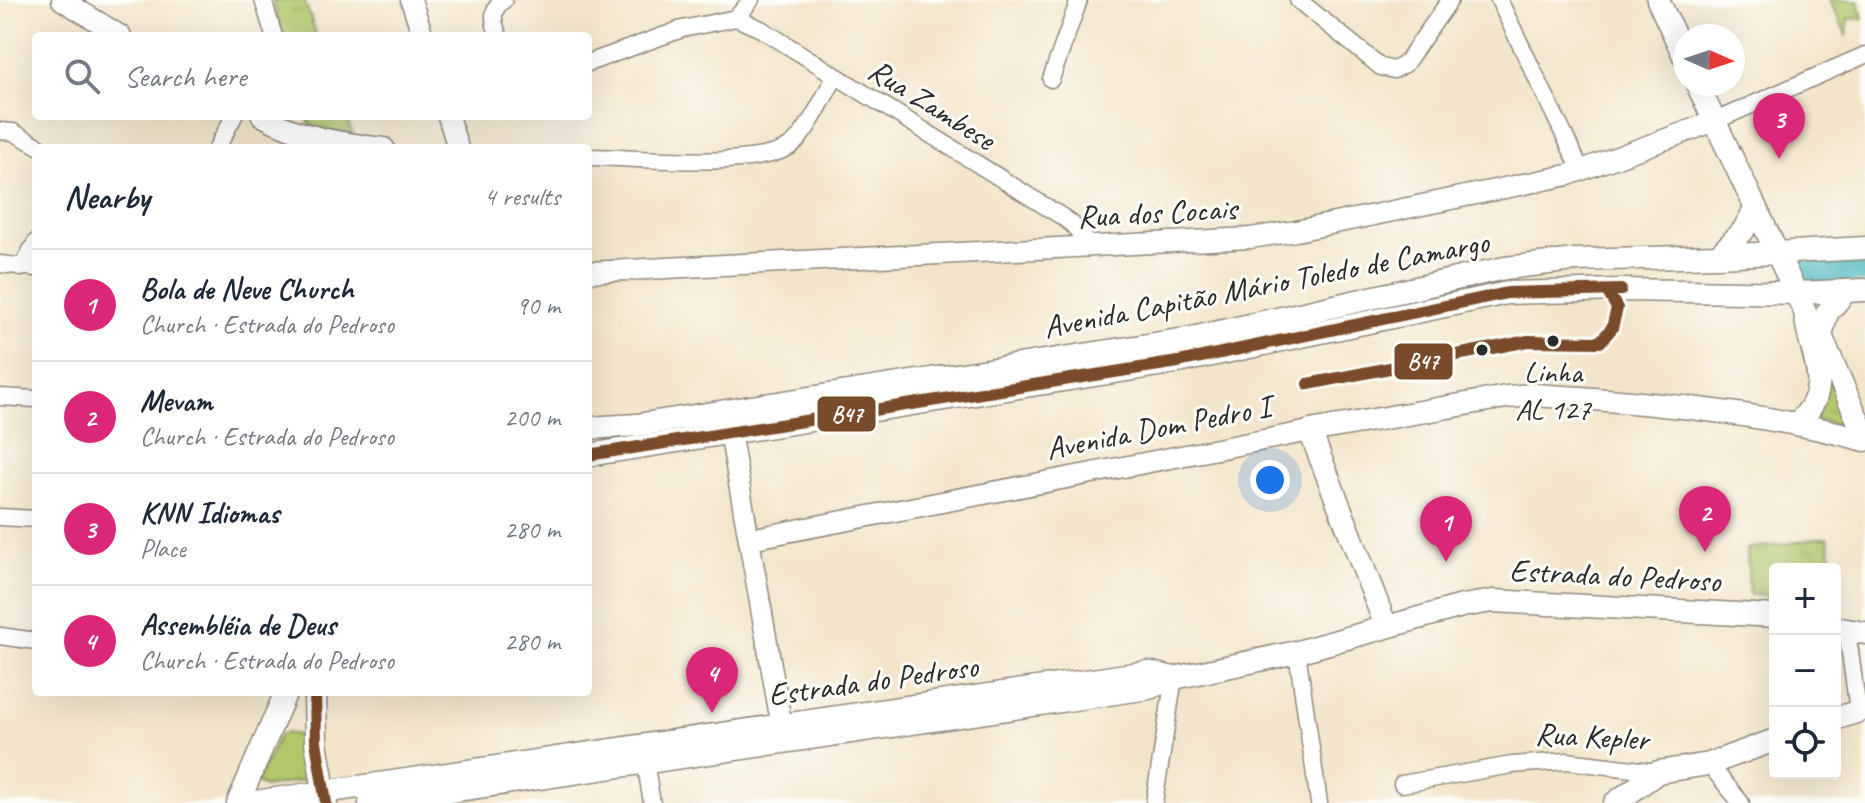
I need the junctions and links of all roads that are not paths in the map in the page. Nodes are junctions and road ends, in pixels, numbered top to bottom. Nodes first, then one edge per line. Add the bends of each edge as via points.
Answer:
1 (62, 0) edge
2 (263, 0) edge
3 (411, 0) edge
4 (504, 0) edge
5 (751, 0) edge
6 (1079, 0) edge
7 (1298, 0) edge
8 (1450, 0) edge
9 (1499, 0) edge
10 (1658, 0) edge
11 (736, 18) junction
12 (114, 32) edge
13 (273, 32) edge
14 (422, 32) edge
15 (497, 32) edge
16 (1673, 32) edge
17 (1865, 55) edge
18 (592, 62) edge
19 (835, 77) junction
20 (1051, 79) dead end
21 (1703, 96) edge
22 (232, 120) edge
23 (271, 120) edge
24 (449, 120) edge
25 (1715, 121) junction
26 (0, 131) edge
27 (302, 133) edge
28 (35, 144) edge
29 (219, 144) edge
30 (349, 144) edge
31 (457, 144) edge
32 (592, 157) edge
33 (1581, 170) junction
34 (1756, 208) junction
35 (1091, 246) junction
36 (1865, 248) edge
37 (1777, 252) junction
38 (1718, 256) junction
39 (1692, 257) junction
40 (0, 264) edge
41 (28, 268) edge
42 (592, 272) edge
43 (1670, 291) junction
44 (1855, 291) edge
45 (1797, 293) junction
46 (0, 397) edge
47 (32, 399) edge
48 (1798, 423) junction
49 (592, 428) edge
50 (1310, 431) junction
51 (730, 432) junction
52 (1865, 438) edge
53 (592, 454) edge
54 (0, 517) edge
55 (32, 519) edge
56 (750, 539) junction
57 (1769, 616) edge
58 (1386, 626) junction
59 (1849, 630) edge
60 (0, 636) edge
61 (32, 640) edge
62 (1297, 652) junction
63 (1174, 678) junction
64 (284, 696) edge
65 (315, 696) edge
66 (1861, 710) edge
67 (1841, 717) edge
68 (273, 726) junction
69 (783, 734) junction
70 (316, 742) junction
71 (1769, 742) edge
72 (644, 754) junction
73 (1709, 764) junction
74 (1658, 772) junction
75 (1402, 784) dead end
76 (490, 786) edge
77 (325, 797) edge
78 (238, 803) edge
79 (248, 803) edge
80 (370, 803) edge
81 (652, 803) edge
82 (1154, 803) edge
83 (1319, 803) edge
84 (1615, 803) edge
85 (1741, 803) edge

1 - 12 street
2 - 13 street
3 - 14 street
4 - 15 street via 494,12
5 - 11 street
6 - 20 street
7 - 8 street via 1381,67 1394,70 1405,64
9 - 33 street
10 - 16 main road
11 - 18 street via 682,29
11 - 19 street, Rua Zambese
17 - 25 street
19 - 32 street via 796,141 769,156
19 - 35 street, Rua Zambese via 1061,216
21 - 25 main road
22 - 29 street
23 - 27 street
24 - 31 street
25 - 33 street, Rua dos Cocais
25 - 34 main road
26 - 28 street
27 - 30 street
33 - 35 street, Rua dos Cocais via 1296,231
34 - 37 main road
34 - 38 main road via 1743,231
35 - 42 street, Rua dos Cocais
36 - 37 main road, Avenida Capitão Mário Toledo de Camargo
37 - 38 main road, Avenida Capitão Mário Toledo de Camargo
37 - 45 main road
38 - 39 main road, Avenida Capitão Mário Toledo de Camargo
39 - 43 main road via 1672,269
39 - 49 main road, Avenida Capitão Mário Toledo de Camargo via 1505,268 1192,338
40 - 41 street
43 - 45 main road, Avenida Capitão Mário Toledo de Camargo
43 - 51 main road, Avenida Capitão Mário Toledo de Camargo via 1507,293 1178,362
44 - 45 main road, Avenida Capitão Mário Toledo de Camargo
44 - 52 main road via 1827,313 1821,336
45 - 48 main road via 1819,376 1812,410
46 - 47 street
48 - 50 main road, Avenida Dom Pedro I via 1699,408 1535,395
48 - 52 main road, Avenida Dom Pedro I
50 - 56 street, Avenida Dom Pedro I
50 - 58 main road
51 - 53 main road, Avenida Capitão Mário Toledo de Camargo
51 - 56 street
54 - 55 street
56 - 69 street
57 - 58 main road, Estrada do Pedroso via 1493,601
58 - 62 main road, Estrada do Pedroso
59 - 66 street
60 - 61 street
62 - 63 main road, Estrada do Pedroso
62 - 83 street
63 - 69 main road, Estrada do Pedroso via 1147,672
63 - 82 street
64 - 68 main road
65 - 70 main road
66 - 67 main road
68 - 70 main road via 301,729
68 - 78 main road
69 - 72 main road, Estrada do Pedroso
70 - 77 main road
71 - 73 main road, Rua Kepler
72 - 76 main road, Estrada do Pedroso
72 - 81 street
73 - 74 main road, Rua Kepler
73 - 85 street
74 - 75 street, Rua Kepler via 1567,761
74 - 84 main road
76 - 77 main road, Estrada do Pedroso
76 - 80 main road, Estrada do Pedroso
77 - 79 main road, Estrada do Pedroso

